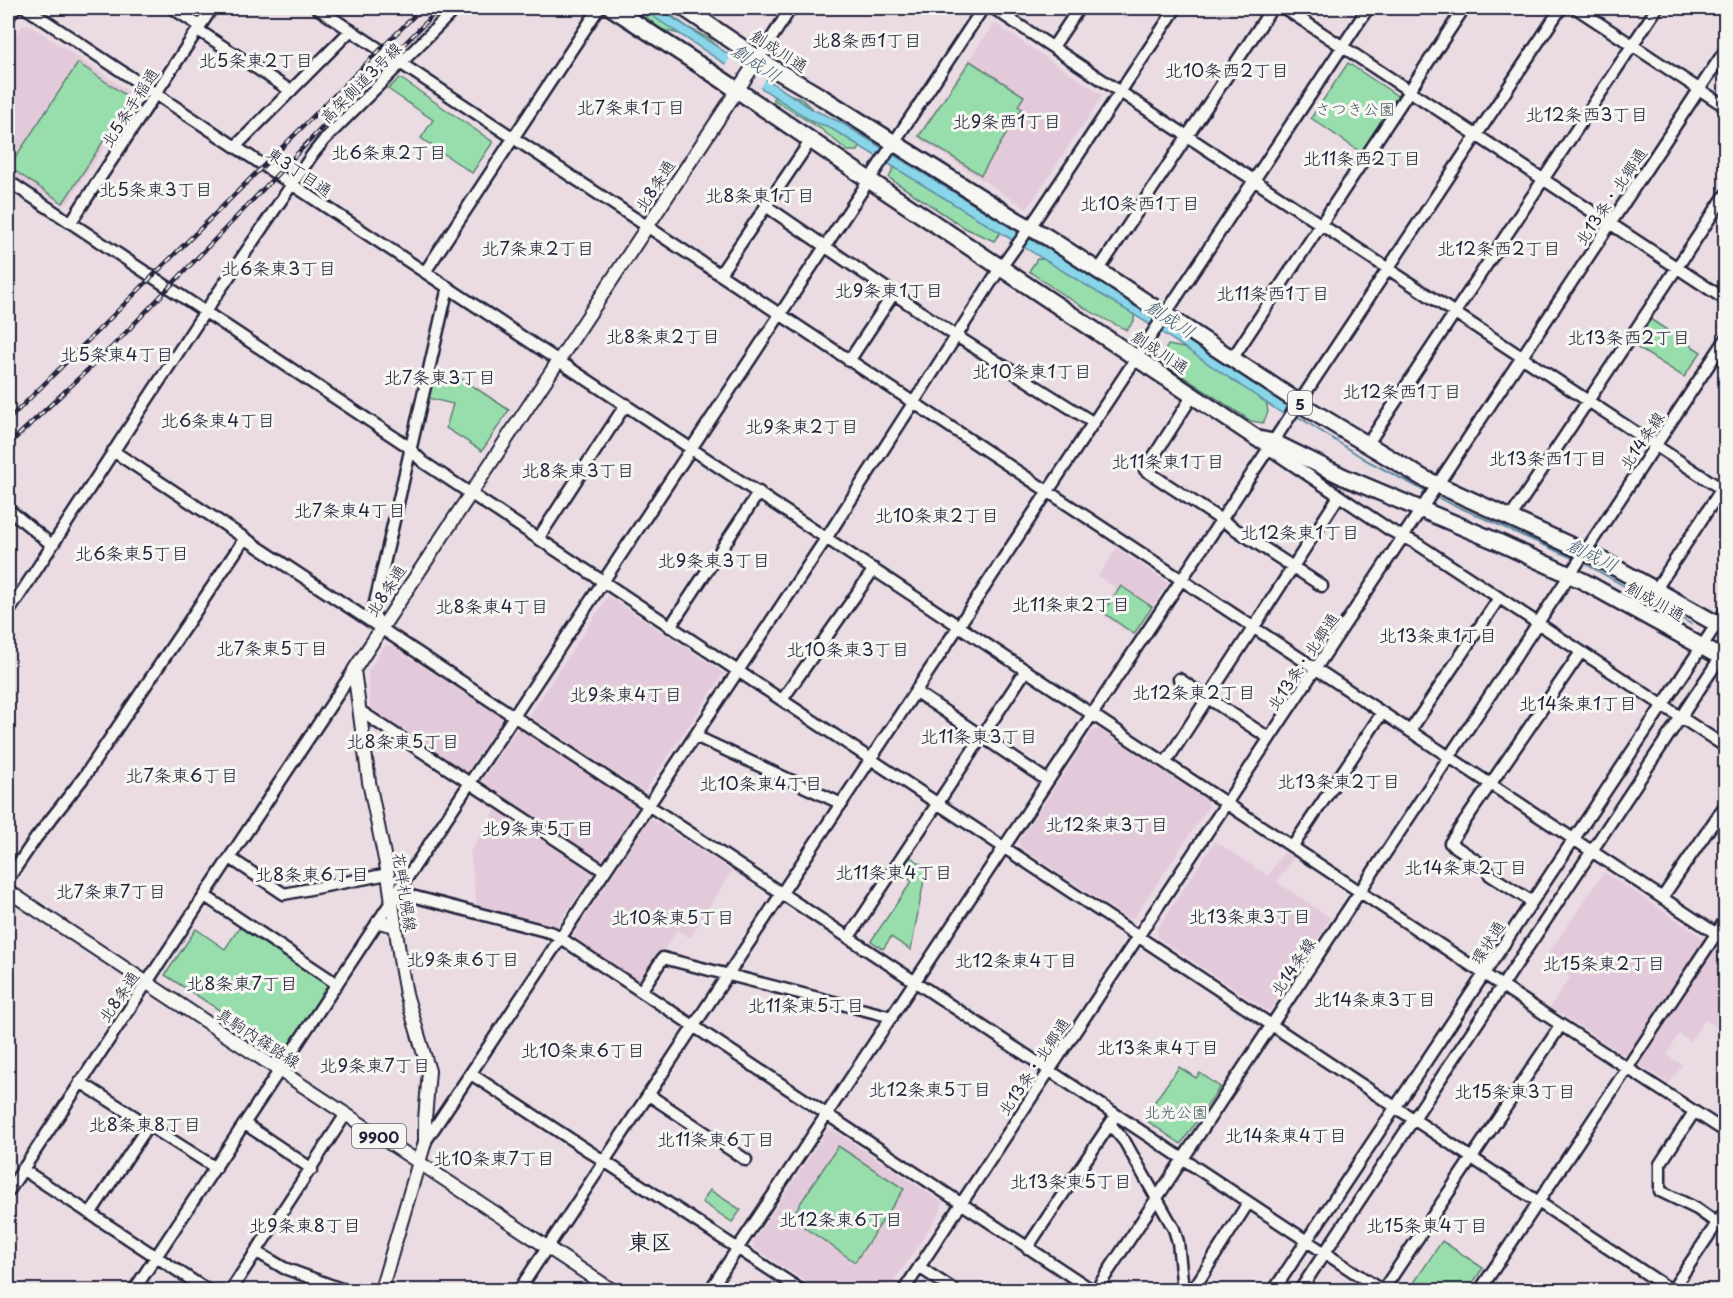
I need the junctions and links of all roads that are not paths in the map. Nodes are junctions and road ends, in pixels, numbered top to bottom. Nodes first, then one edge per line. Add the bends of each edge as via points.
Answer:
1 (15, 8) edge
2 (26, 8) edge
3 (172, 8) edge
4 (212, 8) edge
5 (317, 8) edge
6 (456, 8) edge
7 (599, 8) edge
8 (612, 8) edge
9 (791, 8) edge
10 (983, 8) edge
11 (993, 8) edge
12 (1079, 8) edge
13 (1176, 8) edge
14 (1272, 8) edge
15 (1284, 8) edge
16 (1368, 8) edge
17 (1464, 8) edge
18 (1561, 8) edge
19 (1576, 8) edge
20 (1657, 8) edge
21 (690, 9) edge
22 (8, 18) edge
23 (199, 28) junction
24 (351, 30) junction
25 (1632, 45) junction
26 (1343, 46) junction
27 (1053, 47) junction
28 (1725, 49) edge
29 (400, 62) junction
30 (755, 63) junction
31 (741, 84) junction
32 (1699, 89) junction
33 (1409, 90) junction
34 (291, 91) junction
35 (1120, 92) junction
36 (156, 93) junction
37 (1725, 107) edge
38 (1476, 135) junction
39 (1187, 136) junction
40 (513, 138) junction
41 (811, 140) junction
42 (236, 146) junction
43 (891, 147) junction
44 (1543, 179) junction
45 (869, 180) junction
46 (1254, 180) junction
47 (8, 181) edge
48 (291, 184) junction
49 (1725, 194) edge
50 (766, 206) junction
51 (70, 222) junction
52 (1610, 223) junction
53 (1320, 224) junction
54 (647, 226) junction
55 (1024, 236) junction
56 (826, 247) junction
57 (1677, 267) junction
58 (1001, 268) junction
59 (1387, 268) junction
60 (1098, 271) junction
61 (425, 272) junction
62 (720, 274) junction
63 (448, 286) junction
64 (894, 293) junction
65 (1725, 300) edge
66 (205, 312) junction
67 (1454, 313) junction
68 (781, 314) junction
69 (1160, 322) junction
70 (957, 335) junction
71 (1725, 339) edge
72 (1137, 357) junction
73 (1521, 357) junction
74 (558, 359) junction
75 (1232, 359) junction
76 (849, 361) junction
77 (1194, 395) junction
78 (1588, 401) junction
79 (913, 403) junction
80 (626, 404) junction
81 (1294, 410) junction
82 (1094, 423) junction
83 (1266, 443) junction
84 (1367, 445) junction
85 (1655, 446) junction
86 (692, 448) junction
87 (410, 450) junction
88 (114, 451) junction
89 (1724, 489) edge
90 (1048, 491) junction
91 (759, 492) junction
92 (470, 493) junction
93 (1339, 496) junction
94 (1429, 497) junction
95 (8, 509) edge
96 (1510, 518) junction
97 (1221, 520) junction
98 (1403, 536) junction
99 (826, 537) junction
100 (245, 538) junction
101 (538, 539) junction
102 (52, 545) junction
103 (1583, 555) junction
104 (1293, 567) junction
105 (874, 569) junction
106 (1572, 572) junction
107 (1181, 580) junction
108 (603, 582) junction
109 (1322, 586) dead end
110 (1656, 590) junction
111 (1498, 598) junction
112 (1725, 610) edge
113 (8, 613) edge
114 (1537, 624) junction
115 (960, 626) junction
116 (1721, 626) edge
117 (381, 627) junction
118 (670, 627) junction
119 (1254, 627) junction
120 (1702, 647) junction
121 (1581, 652) junction
122 (1724, 655) edge
123 (1315, 668) junction
124 (354, 670) junction
125 (1026, 670) junction
126 (737, 672) junction
127 (1179, 679) dead end
128 (916, 692) junction
129 (1207, 698) junction
130 (782, 700) junction
131 (1663, 705) junction
132 (360, 711) junction
133 (1382, 712) junction
134 (1093, 714) junction
135 (514, 716) junction
136 (1681, 717) junction
137 (1410, 731) junction
138 (695, 736) junction
139 (982, 737) junction
140 (1269, 738) junction
141 (1725, 747) edge
142 (1449, 757) junction
143 (870, 759) junction
144 (1166, 762) junction
145 (1048, 781) junction
146 (470, 783) junction
147 (1490, 784) junction
148 (1226, 802) junction
149 (937, 803) junction
150 (842, 804) junction
151 (1725, 804) edge
152 (649, 806) junction
153 (1573, 839) junction
154 (1293, 846) junction
155 (1004, 848) junction
156 (1592, 851) junction
157 (230, 858) junction
158 (604, 871) junction
159 (388, 874) junction
160 (8, 879) edge
161 (8, 891) edge
162 (1360, 891) junction
163 (783, 893) junction
164 (205, 896) junction
165 (1662, 898) junction
166 (392, 900) junction
167 (1531, 901) junction
168 (1725, 920) edge
169 (378, 922) junction
170 (395, 926) junction
171 (1138, 936) junction
172 (849, 937) junction
173 (1721, 937) edge
174 (560, 938) junction
175 (1484, 973) junction
176 (727, 975) junction
177 (146, 982) junction
178 (916, 982) junction
179 (337, 984) junction
180 (1502, 985) junction
181 (641, 991) junction
182 (892, 1017) junction
183 (1271, 1024) junction
184 (1561, 1025) junction
185 (693, 1027) junction
186 (1626, 1068) junction
187 (1049, 1070) junction
188 (280, 1071) junction
189 (471, 1074) junction
190 (80, 1082) junction
191 (649, 1095) junction
192 (1395, 1108) junction
193 (1694, 1112) junction
194 (346, 1114) junction
195 (827, 1115) junction
196 (1113, 1119) junction
197 (1413, 1120) junction
198 (245, 1124) junction
199 (148, 1126) junction
200 (1725, 1132) edge
201 (425, 1142) junction
202 (1183, 1159) junction
203 (1472, 1159) junction
204 (746, 1160) dead end
205 (605, 1161) junction
206 (418, 1162) junction
207 (216, 1168) junction
208 (22, 1169) junction
209 (312, 1169) junction
210 (8, 1192) edge
211 (1158, 1197) junction
212 (1539, 1202) junction
213 (1248, 1203) junction
214 (960, 1204) junction
215 (1725, 1210) edge
216 (90, 1214) junction
217 (1717, 1223) junction
218 (1307, 1241) junction
219 (1027, 1248) junction
220 (548, 1249) junction
221 (738, 1249) junction
222 (257, 1252) junction
223 (1325, 1253) junction
224 (156, 1257) junction
225 (919, 1267) junction
226 (134, 1290) edge
227 (207, 1290) edge
228 (231, 1290) edge
229 (344, 1290) edge
230 (381, 1290) edge
231 (519, 1290) edge
232 (612, 1290) edge
233 (710, 1290) edge
234 (801, 1290) edge
235 (904, 1290) edge
236 (954, 1290) edge
237 (1094, 1290) edge
238 (1184, 1290) edge
239 (1193, 1290) edge
240 (1274, 1290) edge
241 (1300, 1290) edge
242 (1382, 1290) edge
243 (1480, 1290) edge
244 (1671, 1290) edge

1 - 22 street
2 - 36 street, 東3丁目通
3 - 23 street
4 - 23 street, 北5条手稲通
5 - 24 street
6 - 29 street, 高架側道3号線
7 - 40 street
8 - 31 highway, 創成川通 / 5
9 - 30 street, 北8条通
10 - 43 street
11 - 27 street
12 - 27 street
13 - 35 street
14 - 39 street
15 - 26 street
16 - 26 street
17 - 33 street
18 - 38 street
19 - 25 street
20 - 25 street
21 - 30 highway, 創成川通 / 5
23 - 34 street
23 - 36 street, 北5条手稲通
24 - 29 street
24 - 34 street
25 - 32 street
25 - 44 street
26 - 33 street
26 - 46 street
27 - 35 street
28 - 32 street, 北13条・北郷通
29 - 40 street
29 - 48 street, 高架側道3号線 via 324,140
30 - 31 main road, 北8条通
30 - 43 highway, 創成川通 / 5
31 - 41 highway, 創成川通 / 5
31 - 54 main road, 北8条通
32 - 37 street
32 - 52 street, 北13条・北郷通
33 - 38 street
33 - 53 street
34 - 42 street
35 - 39 street
35 - 55 street
36 - 42 street, 東3丁目通
36 - 51 street, 北5条手稲通
38 - 44 street
38 - 59 street
39 - 46 street
39 - 60 street
40 - 54 street
40 - 61 street
41 - 45 highway, 創成川通 / 5
41 - 50 street
42 - 48 street, 東3丁目通
43 - 45 street
43 - 55 highway, 創成川通 / 5
44 - 52 street
44 - 67 street
45 - 56 street
45 - 58 highway, 創成川通 / 5
46 - 53 street
46 - 69 street
47 - 51 street
48 - 61 street, 東3丁目通
48 - 66 street, 高架側道3号線
49 - 57 street
50 - 56 street
50 - 62 street
51 - 66 street
52 - 57 street
52 - 73 street, 北13条・北郷通
53 - 59 street
53 - 75 street
54 - 62 street
54 - 74 main road, 北8条通
55 - 58 street
55 - 60 highway, 創成川通 / 5
56 - 64 street
56 - 68 street
57 - 65 street
57 - 78 street
58 - 70 street
58 - 72 highway, 創成川通 / 5
59 - 67 street
59 - 81 street
60 - 69 highway, 創成川通 / 5
61 - 63 street, 東3丁目通
62 - 68 street
63 - 74 street, 東3丁目通
63 - 87 street
64 - 70 street
64 - 76 street
66 - 87 street
66 - 88 street, 高架側道3号線
67 - 73 street
67 - 84 street
68 - 76 street
68 - 86 street
69 - 72 street
69 - 75 highway, 創成川通 / 5
70 - 79 street
70 - 82 street
71 - 85 street, 北14条線
72 - 77 highway, 創成川通 / 5
72 - 82 street
73 - 78 street
73 - 94 street, 北13条・北郷通
74 - 80 street, 東3丁目通
74 - 92 main road, 北8条通
75 - 81 highway, 創成川通 / 5
76 - 79 street
77 - 83 highway, 創成川通 / 5
77 - 97 street via 1145,470
78 - 85 street
78 - 96 street
79 - 90 street
79 - 99 street
80 - 86 street, 東3丁目通
80 - 101 street
81 - 83 street
81 - 84 highway, 創成川通 / 5
82 - 90 street
83 - 93 street
83 - 94 highway, 創成川通 / 5 via 1344,477
83 - 97 street
84 - 94 highway, 創成川通 / 5
85 - 89 street
85 - 103 street, 北14条線
86 - 91 street, 東3丁目通
86 - 108 street
87 - 92 street
87 - 117 street via 374,607
88 - 100 street
88 - 102 street, 高架側道3号線
89 - 110 street
90 - 107 street
90 - 115 street
91 - 99 street, 東3丁目通
91 - 118 street
92 - 101 street
92 - 117 main road, 北8条通
93 - 98 street
93 - 104 street
94 - 96 highway, 創成川通 / 5
94 - 98 street, 北13条・北郷通
94 - 106 highway, 創成川通 / 5 via 1496,542
95 - 102 street
96 - 103 highway, 創成川通 / 5
97 - 104 street
97 - 107 street
98 - 111 street
98 - 123 street, 北13条・北郷通
99 - 105 street, 東3丁目通
99 - 126 street
100 - 117 street
100 - 160 street via 84,777
101 - 108 street
102 - 113 street, 高架側道3号線
103 - 106 street, 北14条線
103 - 110 highway, 創成川通 / 5
104 - 109 street
104 - 119 street
105 - 115 street, 東3丁目通
105 - 130 street
106 - 114 street, 北14条線
106 - 120 highway, 創成川通 / 5
107 - 119 street
107 - 134 street
108 - 118 street
108 - 135 street
110 - 116 highway, 創成川通 / 5
111 - 114 street
111 - 137 street
112 - 116 street, 環状通
114 - 121 street
114 - 142 street, 北14条線
115 - 125 street, 東3丁目通
115 - 128 street
116 - 120 street, 環状通
117 - 124 main road, 北8条通
117 - 135 street
118 - 126 street
119 - 123 street
119 - 129 street
120 - 122 highway, 創成川通 / 5
120 - 131 street, 環状通
121 - 131 street
121 - 147 street
122 - 136 street
123 - 133 street
123 - 140 street, 北13条・北郷通
124 - 132 main road, 花畔札幌線
124 - 157 street, 北8条通
125 - 134 street, 東3丁目通
125 - 139 street
126 - 130 street
126 - 138 street
127 - 129 street
128 - 139 street
128 - 143 street
129 - 140 street
129 - 144 street
130 - 143 street
131 - 136 street
131 - 153 street, 環状通
132 - 146 street
132 - 159 main road, 花畔札幌線 via 369,782
133 - 137 street
133 - 154 street
134 - 144 street, 東3丁目通
134 - 145 street
135 - 146 street
135 - 152 street
136 - 141 street
136 - 156 street
137 - 142 street
138 - 150 street
138 - 152 street
139 - 145 street
139 - 149 street
140 - 148 street, 北13条・北郷通
142 - 147 street
142 - 162 street, 北14条線
143 - 149 street
143 - 150 street
144 - 148 street, 東3丁目通
145 - 155 street
146 - 158 street
146 - 166 street
147 - 153 street
147 - 167 street via 1450,843
148 - 154 street, 東3丁目通
148 - 171 street, 北13条・北郷通
149 - 155 street
149 - 172 street
150 - 163 street
151 - 165 street
152 - 158 street
152 - 163 street
153 - 156 street
153 - 167 street, 環状通
154 - 162 street, 東3丁目通
155 - 171 street
155 - 178 street
156 - 165 street
156 - 180 street
157 - 159 street via 284,894
157 - 164 street, 北8条通
158 - 174 street
159 - 166 main road, 花畔札幌線
161 - 177 main road, 真駒内篠路線 / 9900
162 - 175 street, 東3丁目通
162 - 183 street, 北14条線
163 - 172 street
163 - 176 street
164 - 177 street, 北8条通
164 - 179 street
165 - 173 street
166 - 169 street
166 - 170 main road, 花畔札幌線
166 - 174 street via 404,894
167 - 175 street, 環状通
168 - 173 street
169 - 170 main road
169 - 179 street
170 - 201 main road, 花畔札幌線 via 406,994 429,1071
171 - 183 street
171 - 187 street, 北13条・北郷通
172 - 178 street
173 - 186 street
174 - 181 street
174 - 189 street
175 - 180 street, 東3丁目通
175 - 192 street, 環状通
176 - 181 street via 663,958
176 - 182 street
176 - 185 street
177 - 188 main road, 真駒内篠路線 / 9900
177 - 190 street, 北8条通
178 - 182 street
178 - 187 street
179 - 188 street
180 - 184 street, 東3丁目通
180 - 197 street
181 - 185 street
182 - 195 street
183 - 192 street
183 - 202 street, 北14条線
184 - 186 street, 東3丁目通
184 - 203 street
185 - 191 street
185 - 195 street
186 - 193 street, 東3丁目通
186 - 212 street
187 - 196 street
187 - 214 street, 北13条・北郷通
188 - 194 main road, 真駒内篠路線 / 9900
188 - 198 street
189 - 201 street
189 - 205 street
190 - 199 street
190 - 208 street, 北8条通
191 - 204 street
191 - 205 street
192 - 197 street
192 - 218 street, 環状通
193 - 200 street, 東3丁目通
193 - 217 street via 1660,1164 1660,1191
194 - 206 main road, 真駒内篠路線 / 9900
194 - 209 street
195 - 214 street
195 - 221 street
196 - 202 street
196 - 211 street
196 - 219 street
197 - 203 street
197 - 223 street
198 - 207 street
198 - 209 street
199 - 207 street
199 - 216 street
201 - 206 main road, 花畔札幌線
202 - 211 street, 北14条線
202 - 213 street
203 - 212 street
203 - 242 street
205 - 220 street
205 - 221 street
206 - 220 main road, 真駒内篠路線 / 9900
206 - 230 main road, 花畔札幌線
207 - 224 street
208 - 210 street, 北8条通
208 - 216 street
209 - 222 street
211 - 237 street, 北14条線
211 - 238 street via 1178,1242
212 - 243 street
212 - 244 street
213 - 218 street
213 - 239 street
214 - 219 street
214 - 225 street, 北13条・北郷通
215 - 217 street
216 - 224 street
217 - 244 street
218 - 223 street
218 - 240 street, 環状通
219 - 237 street
220 - 231 street
220 - 232 main road, 真駒内篠路線 / 9900
221 - 233 street
221 - 234 street
222 - 228 street
222 - 229 street via 285,1268
223 - 241 street
223 - 242 street
224 - 226 street
224 - 227 street
225 - 235 street, 北13条・北郷通
225 - 236 street

